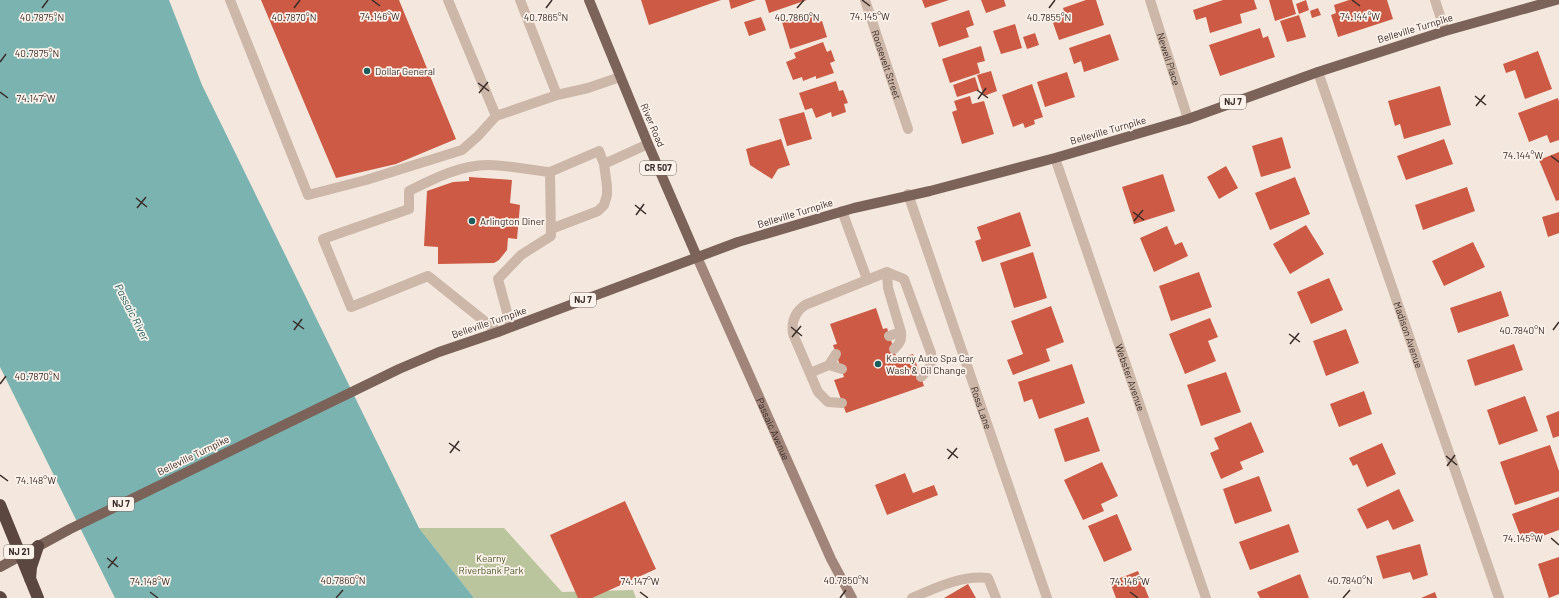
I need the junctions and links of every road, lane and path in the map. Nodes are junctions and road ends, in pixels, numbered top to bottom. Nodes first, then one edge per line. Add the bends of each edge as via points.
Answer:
1 (230, 0) edge
2 (448, 0) edge
3 (520, 0) edge
4 (589, 0) edge
5 (865, 0) edge
6 (1150, 0) edge
7 (1435, 0) edge
8 (1556, 0) edge
9 (1444, 31) junction
10 (1318, 72) junction
11 (620, 77) junction
12 (557, 95) junction
13 (496, 116) junction
14 (1188, 119) junction
15 (908, 129) dead end
16 (648, 144) junction
17 (1055, 158) junction
18 (604, 164) junction
19 (550, 172) junction
20 (908, 194) junction
21 (842, 211) junction
22 (551, 229) junction
23 (697, 257) junction
24 (887, 272) junction
25 (867, 279) junction
26 (511, 327) junction
27 (498, 332) junction
28 (902, 332) junction
29 (890, 336) dead end
30 (894, 349) dead end
31 (836, 354) dead end
32 (829, 365) junction
33 (842, 369) dead end
34 (810, 373) junction
35 (921, 377) dead end
36 (842, 403) dead end
37 (0, 505) edge
38 (38, 546) junction
39 (0, 567) edge
40 (30, 598) edge
41 (38, 598) edge
42 (852, 598) edge
43 (912, 598) edge
44 (996, 598) edge
45 (1047, 598) edge
46 (1206, 598) edge
47 (1499, 598) edge

1 - 13 street via 308,195 462,150
2 - 13 street
3 - 12 street
4 - 11 main road, River Road / CR 507
5 - 15 street, Roosevelt Street
6 - 14 street, Newell Place
7 - 9 street
8 - 9 main road, Belleville Turnpike / NJ 7
9 - 10 main road, Belleville Turnpike / NJ 7
10 - 14 main road, Belleville Turnpike / NJ 7
10 - 47 street, Madison Avenue
11 - 12 street
11 - 16 main road, River Road / CR 507
12 - 13 street
14 - 17 main road, Belleville Turnpike / NJ 7
16 - 18 street
16 - 23 main road, River Road / CR 507
17 - 20 main road, Belleville Turnpike / NJ 7 via 930,191
17 - 46 street, Webster Avenue
18 - 19 street via 598,150
18 - 22 street via 607,195 603,208
19 - 22 street
19 - 27 street via 487,165 464,168 437,177 409,191 409,209 324,240 351,307 428,276
20 - 21 main road, Belleville Turnpike / NJ 7
20 - 45 street, Ross Lane
21 - 23 main road, Belleville Turnpike / NJ 7
21 - 25 street
22 - 26 street via 551,236 521,255 498,279
23 - 26 main road, Belleville Turnpike / NJ 7
23 - 42 main road, Passaic Avenue via 831,559
24 - 25 street
24 - 28 street via 888,288
24 - 35 street via 904,279 931,353 932,363
25 - 34 street via 798,309 792,322 793,334
26 - 27 main road, Belleville Turnpike / NJ 7
27 - 38 main road, Belleville Turnpike / NJ 7 via 438,352 353,390
28 - 29 street
28 - 30 street via 900,343
31 - 32 street
32 - 33 street
32 - 34 street
34 - 36 street via 818,392 828,402
37 - 41 highway, NJ 21
38 - 39 main road, NJ 7
38 - 40 highway via 31,567
43 - 44 street via 938,586 977,577 988,578

